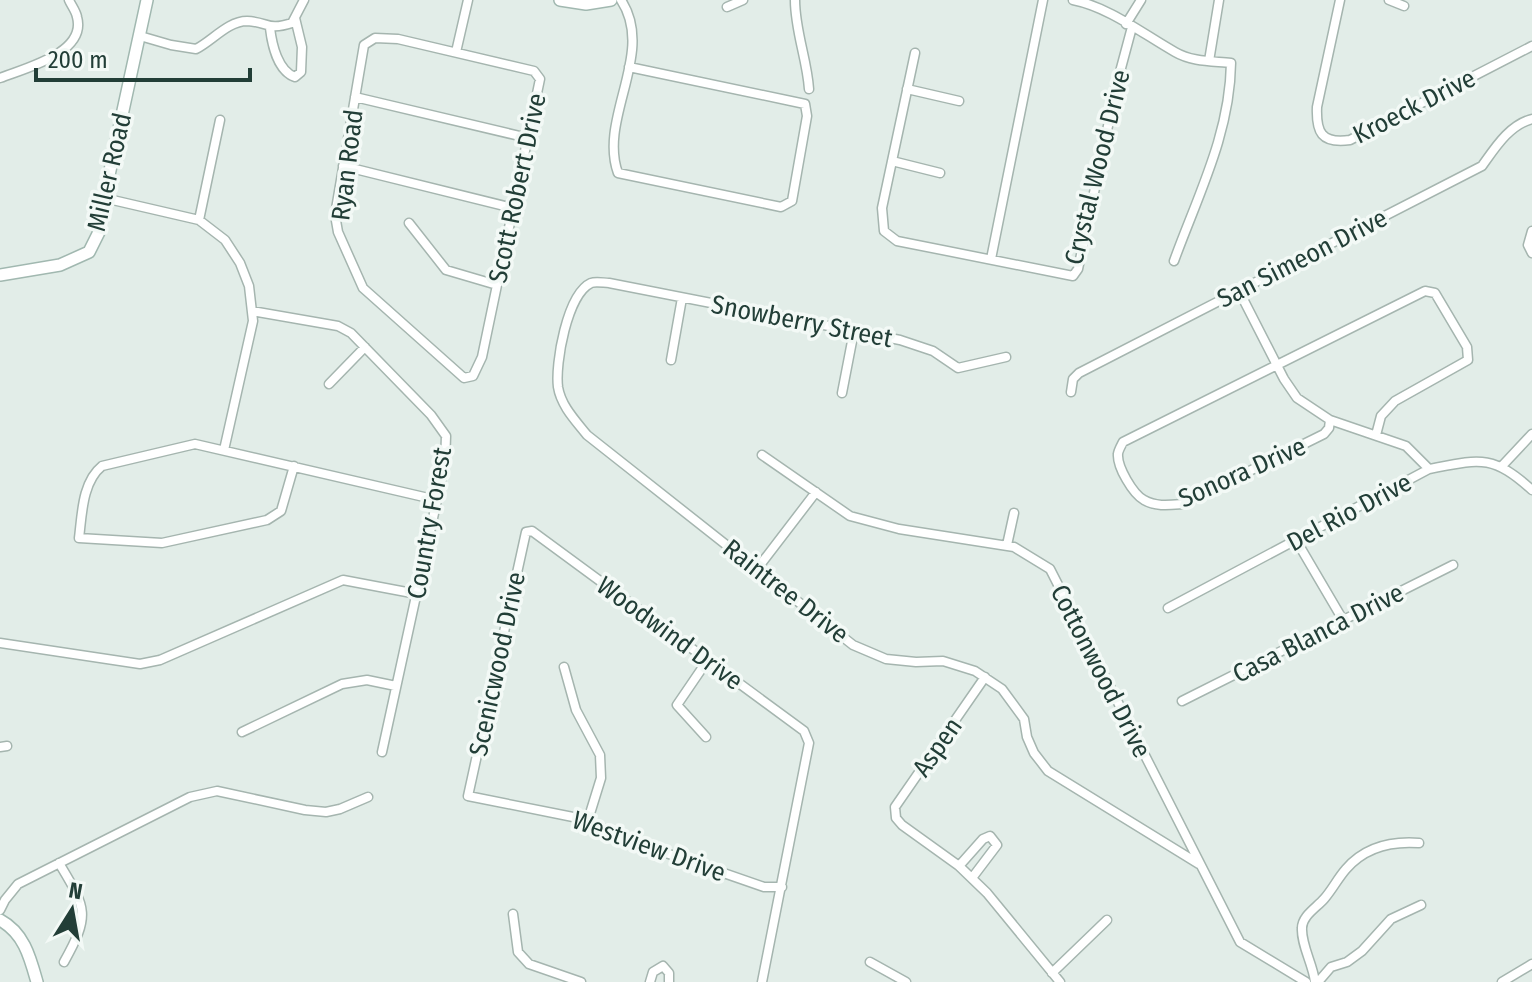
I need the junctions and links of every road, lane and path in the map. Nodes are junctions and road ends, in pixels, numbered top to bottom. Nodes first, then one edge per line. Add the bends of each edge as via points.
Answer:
1 (69, 0) edge
2 (147, 0) edge
3 (304, 0) edge
4 (468, 0) edge
5 (560, 0) edge
6 (611, 0) edge
7 (621, 0) edge
8 (743, 0) edge
9 (795, 0) edge
10 (1043, 0) edge
11 (1073, 0) edge
12 (1141, 0) edge
13 (1219, 0) edge
14 (1340, 0) edge
15 (1389, 0) edge
16 (1404, 6) dead end
17 (727, 7) dead end
18 (295, 18) junction
19 (1129, 26) junction
20 (270, 28) junction
21 (140, 36) junction
22 (1532, 46) edge
23 (456, 52) junction
24 (915, 53) dead end
25 (1209, 61) junction
26 (0, 67) edge
27 (629, 67) junction
28 (2, 77) edge
29 (809, 89) dead end
30 (907, 89) junction
31 (355, 97) junction
32 (959, 101) dead end
33 (1532, 119) edge
34 (220, 120) dead end
35 (528, 138) junction
36 (892, 161) junction
37 (343, 166) junction
38 (940, 173) dead end
39 (104, 198) junction
40 (513, 208) junction
41 (199, 220) junction
42 (409, 223) dead end
43 (1532, 231) edge
44 (1532, 253) edge
45 (991, 259) junction
46 (1174, 261) dead end
47 (0, 275) edge
48 (592, 283) joint
49 (497, 285) junction
50 (1239, 291) junction
51 (682, 298) junction
52 (252, 311) junction
53 (854, 331) junction
54 (365, 347) junction
55 (1006, 357) dead end
56 (671, 360) dead end
57 (1277, 363) junction
58 (464, 378) joint
59 (329, 384) dead end
60 (1071, 392) dead end
61 (842, 393) dead end
62 (1330, 420) junction
63 (1532, 434) edge
64 (1376, 435) junction
65 (224, 450) junction
66 (762, 455) dead end
67 (294, 466) junction
68 (1502, 466) junction
69 (1429, 469) junction
70 (1532, 490) edge
71 (816, 492) junction
72 (437, 500) junction
73 (1014, 513) dead end
74 (526, 532) joint
75 (1296, 540) junction
76 (1007, 545) junction
77 (1453, 565) dead end
78 (757, 569) junction
79 (417, 594) junction
80 (1168, 608) dead end
81 (1343, 620) junction
82 (0, 643) edge
83 (707, 661) junction
84 (564, 667) dead end
85 (985, 677) junction
86 (396, 686) junction
87 (1182, 701) dead end
88 (242, 732) dead end
89 (706, 737) dead end
90 (382, 752) dead end
91 (468, 796) joint
92 (368, 797) dead end
93 (588, 820) junction
94 (1419, 843) dead end
95 (59, 863) junction
96 (1199, 864) junction
97 (959, 866) junction
98 (972, 878) junction
99 (782, 887) junction
100 (1421, 905) dead end
101 (0, 910) edge
102 (513, 914) dead end
103 (0, 920) edge
104 (1107, 920) dead end
105 (64, 962) dead end
106 (870, 962) dead end
107 (1532, 964) edge
108 (1052, 973) junction
109 (37, 982) edge
110 (581, 982) edge
111 (650, 982) edge
112 (669, 982) edge
113 (762, 982) edge
114 (906, 982) edge
115 (1060, 982) edge
116 (1306, 982) edge
117 (1317, 982) edge
118 (1502, 982) edge

1 - 28 street via 78,18 77,36 62,53
2 - 21 street, Miller Road
3 - 18 street
4 - 23 street
5 - 6 street
7 - 27 street via 634,48
8 - 17 street
9 - 29 street
10 - 45 street
11 - 19 street via 1092,4
12 - 19 street
13 - 25 street
14 - 22 street, Kroeck Drive via 1317,107 1323,135 1337,142
15 - 16 street
18 - 20 street
18 - 20 street via 302,57 301,72 295,77 282,66
19 - 25 street via 1176,52
19 - 45 street, Crystal Wood Drive via 1078,269 1073,276
20 - 21 street via 245,21 196,49
21 - 39 street, Miller Road
23 - 31 street, Ryan Road via 375,38 364,45
23 - 35 street, Scott Robert Drive via 534,71 540,79
24 - 30 street
25 - 46 street via 1231,63 1231,94 1222,137
26 - 28 street
27 - 27 street via 805,104 792,201 781,207 618,173 618,122
30 - 32 street
30 - 36 street
31 - 35 street
31 - 37 street, Ryan Road
33 - 50 street, San Simeon Drive via 1500,141 1482,166
34 - 41 street
35 - 40 street, Scott Robert Drive
36 - 38 street
36 - 45 street, Crystal Wood Drive via 882,208 884,231 897,241
37 - 40 street
37 - 58 street, Ryan Road via 335,215 363,288
39 - 41 street
39 - 47 street, Miller Road via 99,232 89,252 60,265
40 - 49 street, Scott Robert Drive
41 - 52 street via 225,240 240,263
42 - 49 street via 446,270
43 - 44 street
48 - 51 street, Snowberry Street
48 - 78 street, Raintree Drive via 571,306 558,387 565,406 587,435
49 - 58 street, Scott Robert Drive via 482,357 473,376
50 - 57 street
50 - 60 street, San Simeon Drive via 1079,373
51 - 53 street, Snowberry Street
51 - 56 street
52 - 54 street, Country Forest via 338,326
52 - 65 street
53 - 55 street, Snowberry Street via 933,351 958,368
53 - 61 street
54 - 59 street
54 - 72 street, Country Forest via 446,436
57 - 62 street via 1297,398
57 - 62 street, Sonora Drive via 1123,442 1119,460 1141,499 1183,504 1324,434
57 - 64 street via 1425,291 1435,293 1467,347 1468,360 1395,401
62 - 64 street
63 - 68 street
64 - 69 street via 1406,446
65 - 67 street
65 - 67 street via 195,444 102,466 89,483 79,538 162,543 267,520 281,511
66 - 71 street, Cottonwood Drive
67 - 72 street
68 - 69 street, Del Rio Drive via 1472,460
68 - 70 street
69 - 75 street, Del Rio Drive
71 - 76 street, Cottonwood Drive via 850,516 868,521
71 - 78 street
72 - 79 street, Country Forest
73 - 76 street
74 - 83 street, Woodwind Drive via 532,531
74 - 91 street, Scenicwood Drive
75 - 80 street, Del Rio Drive
75 - 81 street
76 - 96 street, Cottonwood Drive via 1050,569
77 - 81 street, Casa Blanca Drive
78 - 85 street, Raintree Drive via 853,645 886,659 943,661
79 - 82 street via 343,580 140,664
79 - 86 street, Country Forest
81 - 87 street, Casa Blanca Drive
83 - 89 street via 677,705
83 - 99 street, Woodwind Drive via 804,731 809,743
84 - 93 street via 576,710 600,755 601,778
85 - 96 street, Raintree Drive via 1002,689 1024,719 1034,753 1048,771
85 - 97 street, Aspen via 895,807 902,825
86 - 88 street via 367,680 342,684
86 - 90 street, Country Forest
91 - 93 street, Westview Drive
92 - 95 street via 326,812 217,791 190,797
93 - 99 street, Westview Drive via 617,836 749,882
94 - 117 street via 1391,842 1347,867 1307,915 1301,932
95 - 101 street via 18,884
95 - 105 street via 77,894 83,922
96 - 116 street, Cottonwood Drive via 1240,942
97 - 98 street
97 - 98 street via 990,836 997,845
98 - 108 street
99 - 113 street
100 - 117 street via 1391,919 1362,951 1331,967
102 - 110 street via 518,952 529,964
103 - 109 street via 14,928
104 - 108 street
106 - 114 street
107 - 118 street
108 - 115 street
111 - 112 street via 663,966

